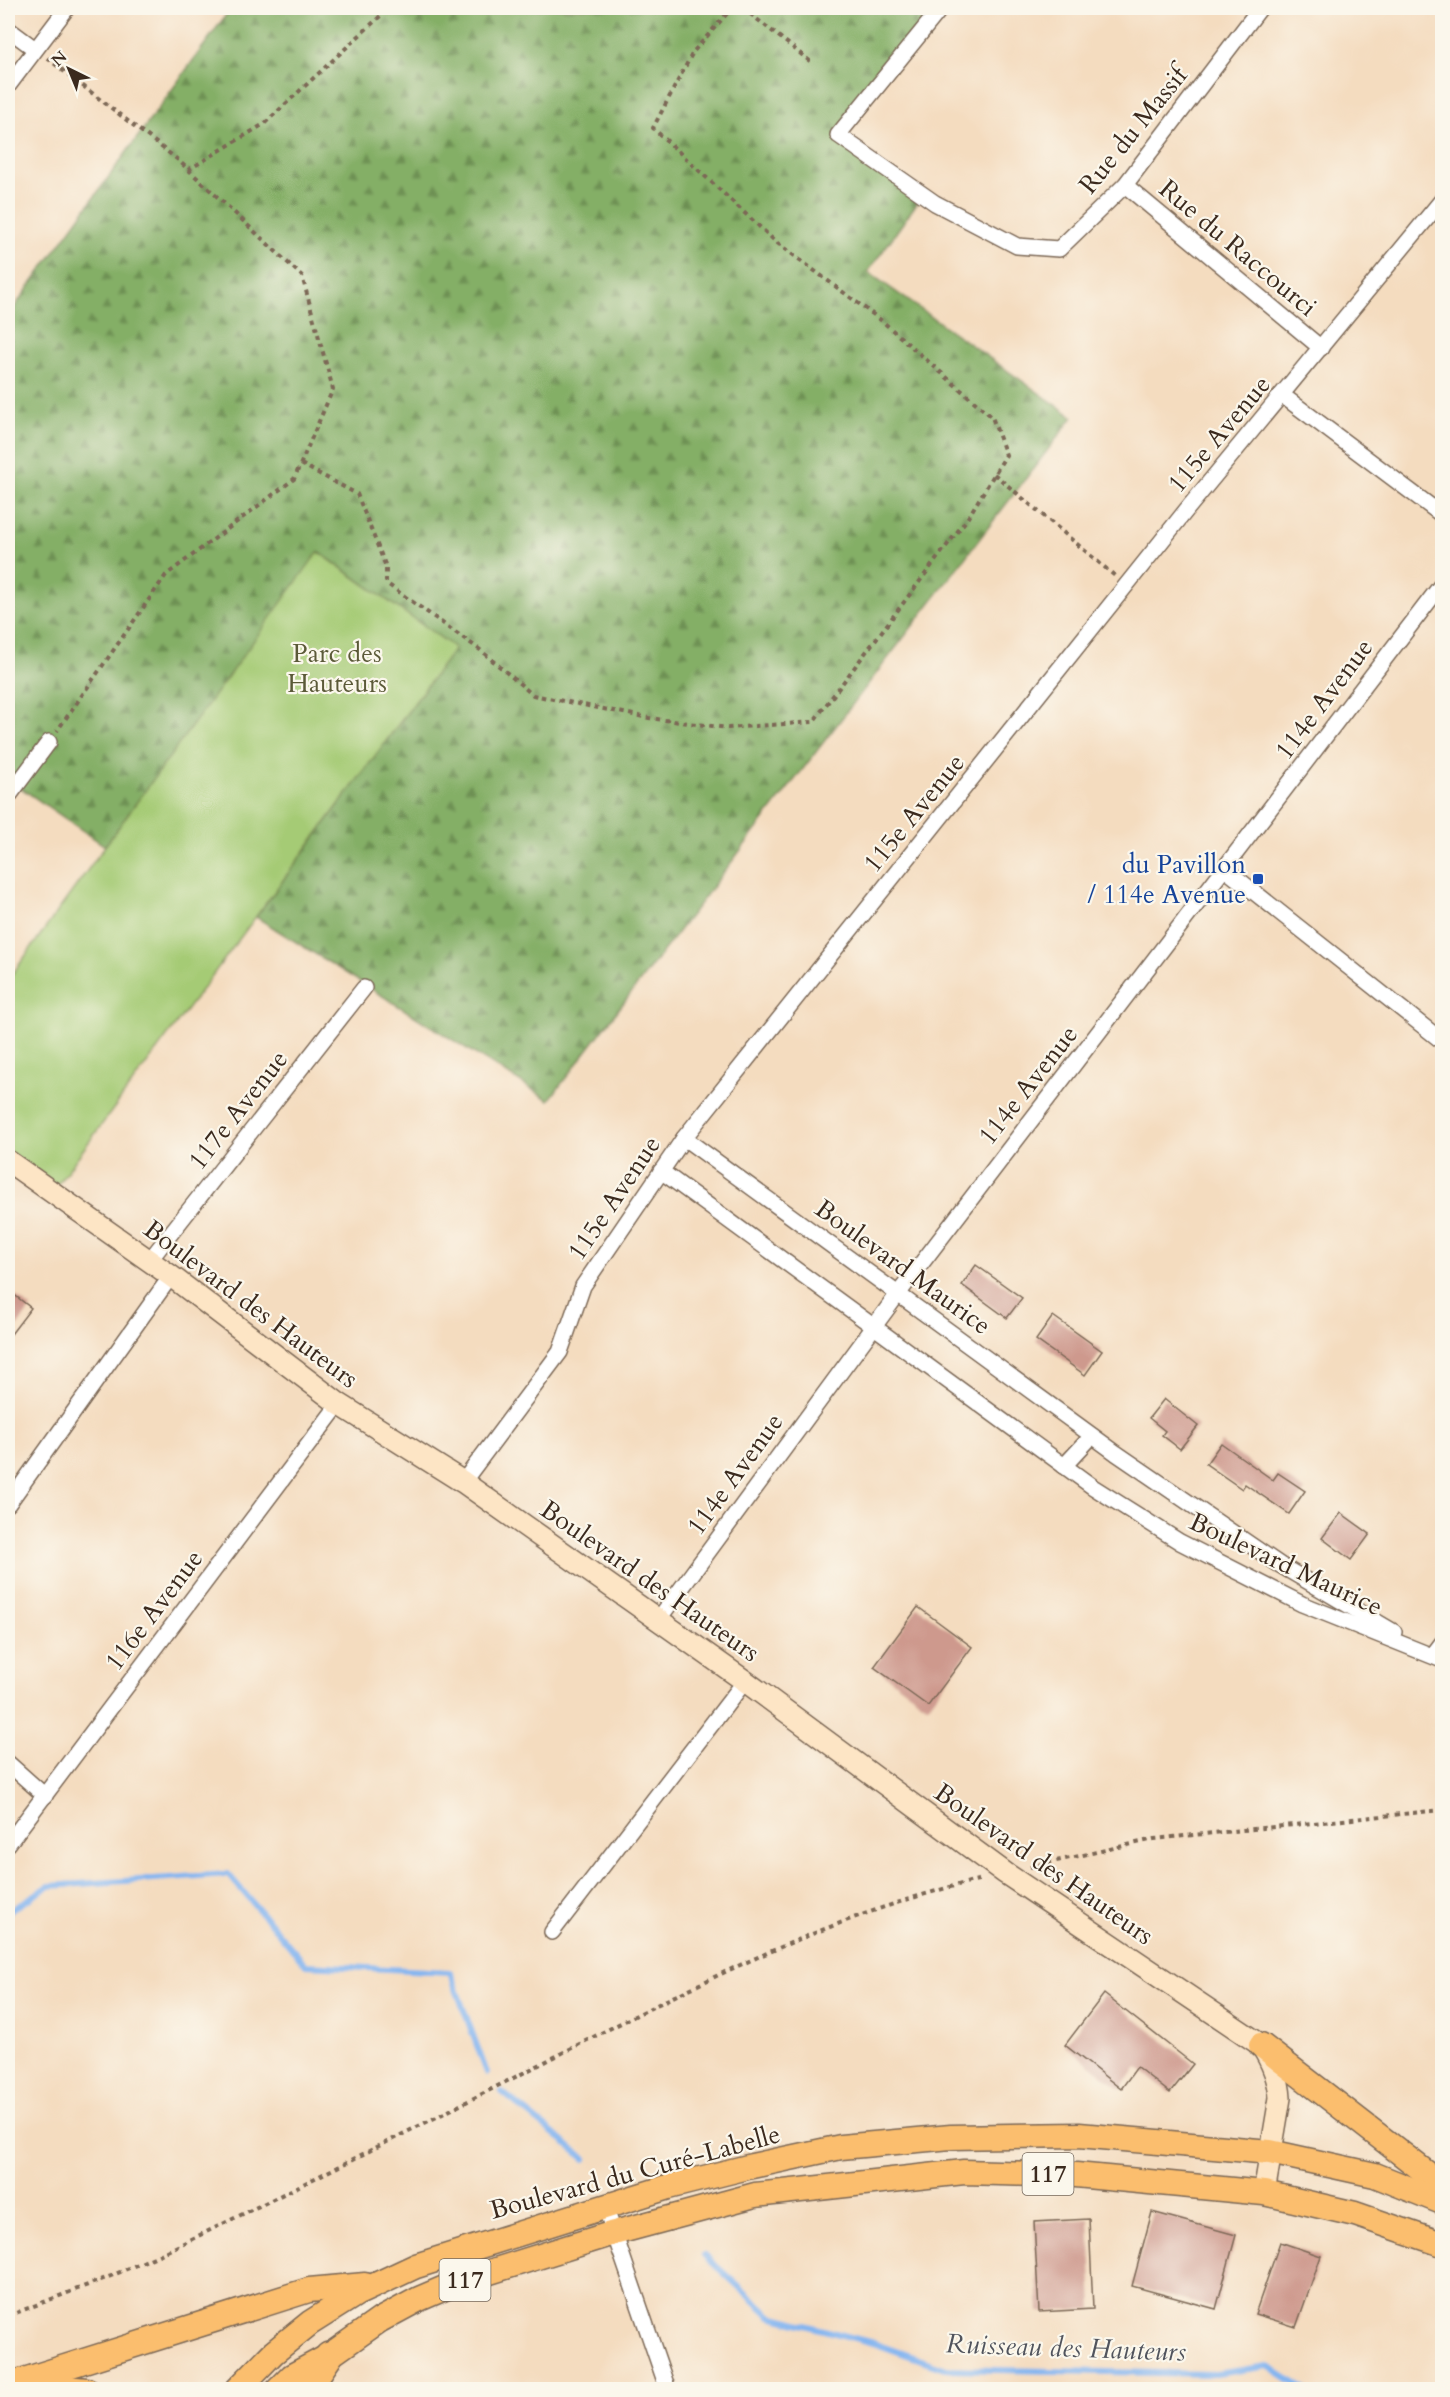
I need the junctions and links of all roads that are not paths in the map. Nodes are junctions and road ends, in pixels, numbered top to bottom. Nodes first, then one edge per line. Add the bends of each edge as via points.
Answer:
1 (67, 8) edge
2 (941, 8) edge
3 (1260, 8) edge
4 (8, 29) edge
5 (34, 49) junction
6 (8, 86) edge
7 (1125, 185) junction
8 (1443, 200) edge
9 (1321, 348) junction
10 (1282, 395) junction
11 (1443, 515) edge
12 (1443, 584) edge
13 (49, 742) road end
14 (8, 797) edge
15 (1225, 868) junction
16 (364, 988) dead end
17 (1443, 1041) edge
18 (684, 1138) junction
19 (8, 1161) edge
20 (662, 1171) junction
21 (149, 1261) junction
22 (171, 1276) junction
23 (898, 1294) junction
24 (873, 1327) junction
25 (339, 1404) junction
26 (1092, 1436) junction
27 (1064, 1466) junction
28 (463, 1482) junction
29 (8, 1504) edge
30 (658, 1620) junction
31 (1443, 1642) edge
32 (1438, 1657) edge
33 (745, 1681) junction
34 (8, 1763) edge
35 (45, 1796) junction
36 (8, 1844) edge
37 (552, 1932) dead end
38 (1261, 2045) junction
39 (1270, 2152) junction
40 (1442, 2188) edge
41 (1264, 2193) junction
42 (605, 2206) junction
43 (614, 2232) junction
44 (1443, 2244) edge
45 (373, 2284) junction
46 (329, 2356) junction
47 (10, 2384) edge
48 (87, 2390) edge
49 (237, 2390) edge
50 (278, 2390) edge
51 (306, 2390) edge
52 (668, 2390) edge

1 - 5 street
2 - 7 street, Rue du Massif via 838,135 935,203 1017,246 1059,249
3 - 7 street, Rue du Massif
4 - 5 street
5 - 6 street
7 - 9 street, Rue du Raccourci
8 - 9 street, 115e Avenue
9 - 10 street, 115e Avenue
10 - 11 street
10 - 18 street, 115e Avenue
12 - 15 street, 114e Avenue
13 - 14 street
15 - 17 street
15 - 23 street, 114e Avenue
16 - 21 street, 117e Avenue
18 - 20 street, 115e Avenue
18 - 23 street, Boulevard Maurice
19 - 21 main road, Boulevard des Hauteurs
20 - 24 street, Boulevard Maurice
20 - 28 street, 115e Avenue via 583,1286 560,1352
21 - 22 main road, Boulevard des Hauteurs
22 - 25 main road, Boulevard des Hauteurs
22 - 29 street
23 - 24 street, 114e Avenue
23 - 26 street, Boulevard Maurice
24 - 27 street, Boulevard Maurice
24 - 30 street, 114e Avenue
25 - 28 main road, Boulevard des Hauteurs
25 - 35 street, 116e Avenue
26 - 27 street
26 - 32 street, Boulevard Maurice via 1280,1565
27 - 32 street, Boulevard Maurice via 1180,1542 1302,1604
28 - 30 main road, Boulevard des Hauteurs
30 - 33 main road, Boulevard des Hauteurs
31 - 32 street
33 - 37 street
33 - 38 main road, Boulevard des Hauteurs via 1005,1873
34 - 35 street
35 - 36 street, 116e Avenue
38 - 39 main road via 1279,2085
38 - 40 main road
39 - 40 main road, Boulevard du Curé-Labelle / 117
39 - 41 main road
39 - 42 main road, Boulevard du Curé-Labelle / 117 via 1079,2135 951,2136 841,2147 712,2175
41 - 43 main road, Boulevard du Curé-Labelle / 117 via 1076,2175 964,2172 755,2195
41 - 44 main road, Boulevard du Curé-Labelle / 117 via 1355,2214
42 - 43 street
42 - 45 main road, Boulevard du Curé-Labelle / 117 via 436,2259
43 - 46 main road, Boulevard du Curé-Labelle / 117 via 438,2290 380,2320
43 - 52 street
45 - 47 main road via 309,2290
45 - 49 main road, Boulevard du Curé-Labelle via 297,2333
46 - 50 main road, Boulevard du Curé-Labelle / 117 via 292,2376
46 - 51 highway
47 - 48 main road

